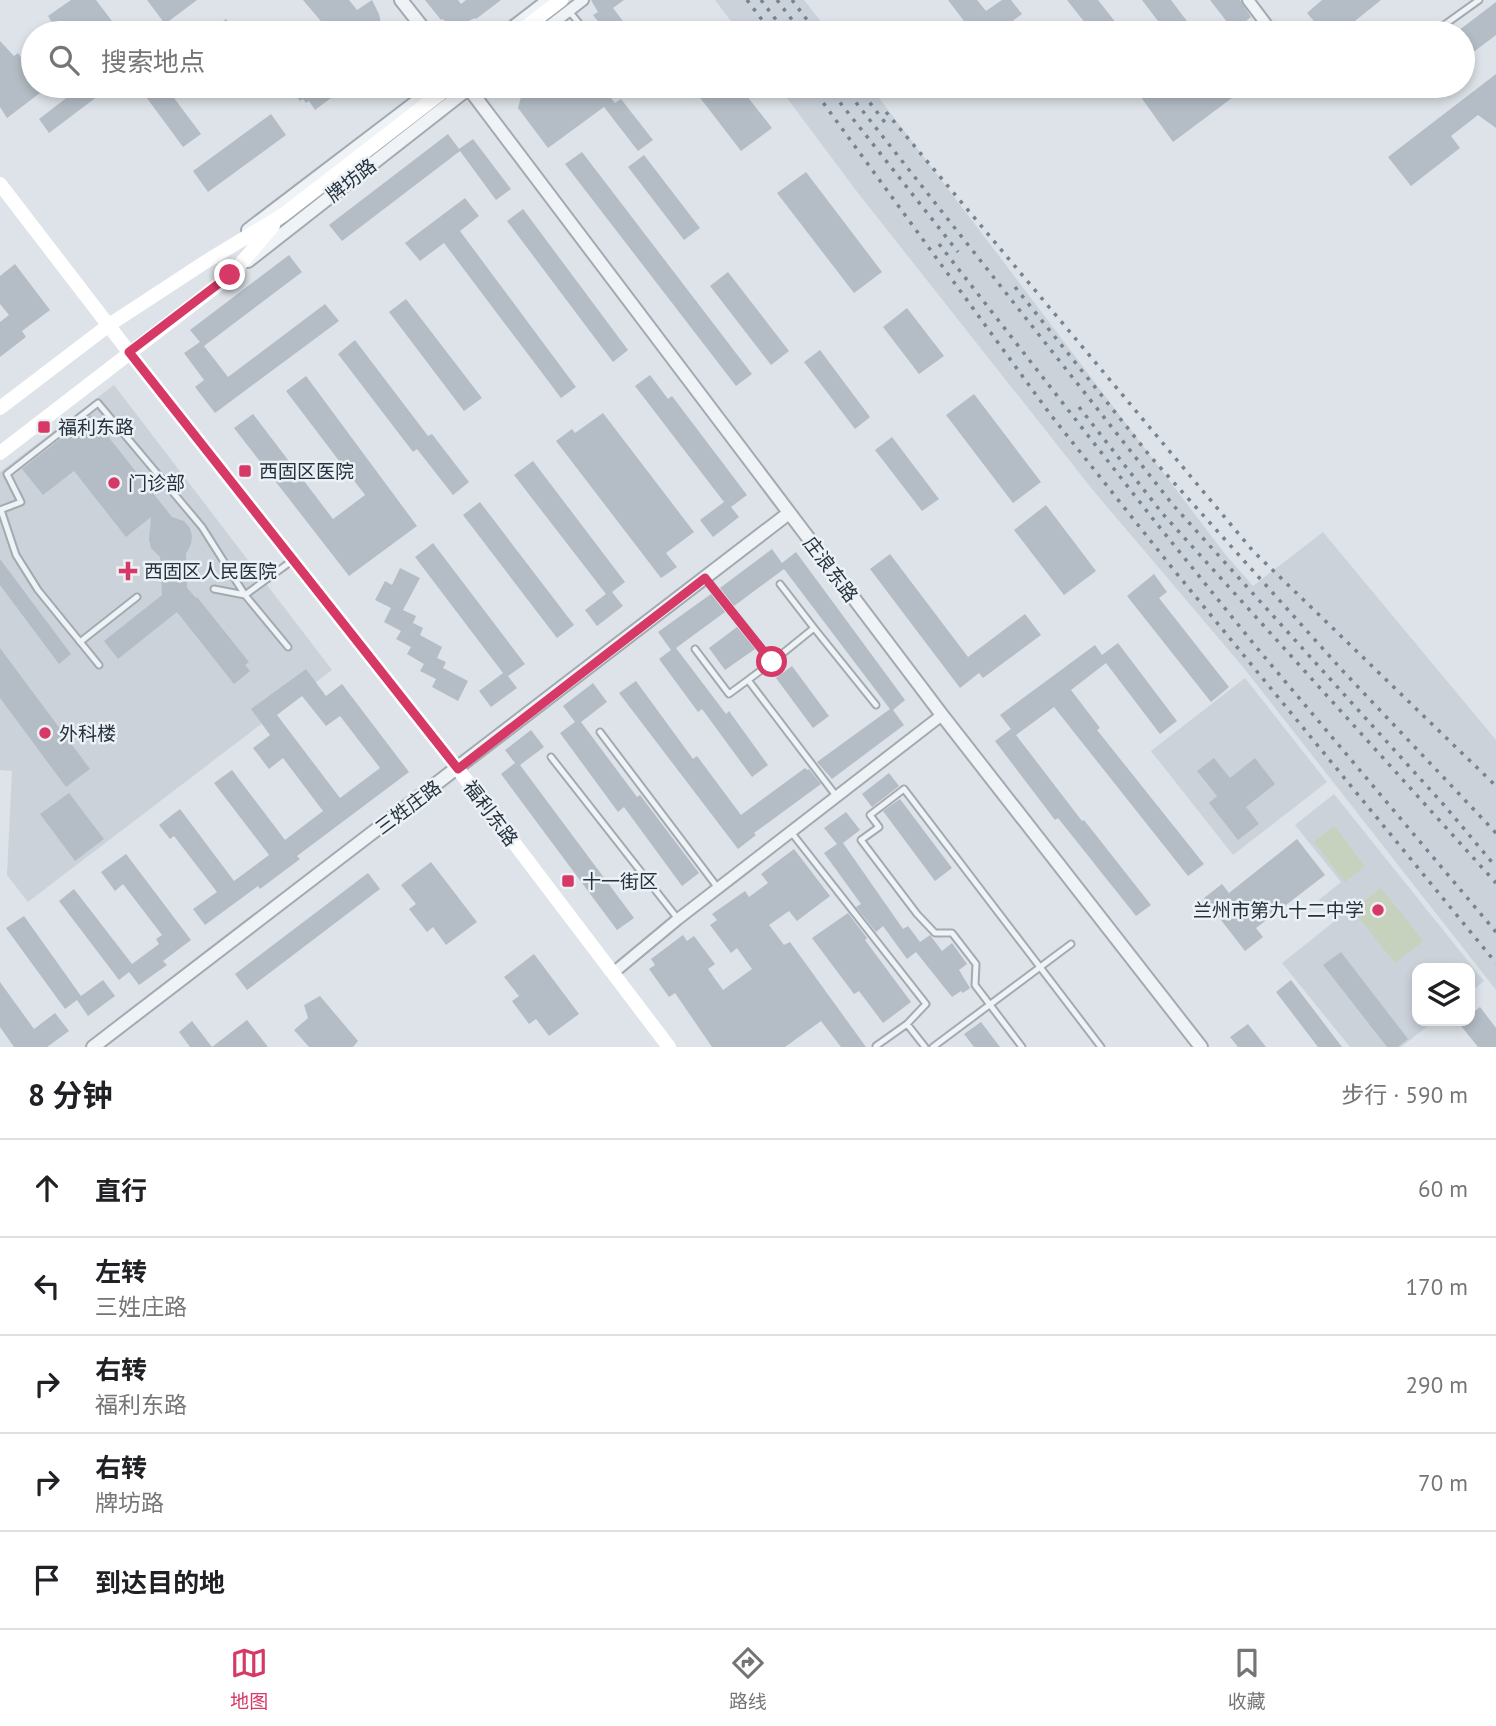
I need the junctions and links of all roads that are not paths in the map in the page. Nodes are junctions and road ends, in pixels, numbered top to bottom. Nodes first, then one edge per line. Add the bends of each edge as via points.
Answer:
1 (401, 0) edge
2 (547, 0) edge
3 (583, 0) edge
4 (1248, 0) edge
5 (1479, 0) edge
6 (564, 4) edge
7 (418, 21) edge
8 (520, 21) edge
9 (537, 21) edge
10 (550, 21) edge
11 (577, 21) edge
12 (1264, 21) edge
13 (1450, 21) edge
14 (421, 98) edge
15 (434, 98) edge
16 (455, 98) edge
17 (477, 98) edge
18 (0, 184) edge
19 (283, 215) junction
20 (210, 259) junction
21 (230, 275) junction
22 (109, 325) junction
23 (129, 352) junction
24 (0, 408) edge
25 (0, 453) edge
26 (1, 510) edge
27 (789, 513) junction
28 (293, 560) junction
29 (705, 578) junction
30 (780, 584) dead end
31 (214, 589) dead end
32 (245, 595) junction
33 (137, 597) dead end
34 (814, 628) junction
35 (80, 642) junction
36 (288, 647) dead end
37 (695, 649) dead end
38 (772, 662) junction
39 (99, 665) dead end
40 (748, 680) junction
41 (876, 705) dead end
42 (942, 715) junction
43 (600, 732) dead end
44 (551, 757) dead end
45 (458, 769) junction
46 (837, 797) junction
47 (791, 832) junction
48 (719, 888) junction
49 (678, 919) junction
50 (1070, 944) dead end
51 (1040, 967) junction
52 (613, 973) junction
53 (989, 1005) junction
54 (907, 1024) junction
55 (876, 1046) edge
56 (93, 1047) edge
57 (669, 1047) edge
58 (925, 1047) edge
59 (933, 1047) edge
60 (1022, 1047) edge
61 (1101, 1047) edge
62 (1201, 1047) edge

1 - 7 street
2 - 8 street
3 - 6 street
4 - 12 street
5 - 13 lane
6 - 9 main road
6 - 10 street
6 - 11 lane
14 - 20 street, 牌坊路
15 - 19 main road, 牌坊路
16 - 21 street, 牌坊路
17 - 27 street, 庄浪东路
18 - 22 main road, 福利东路
19 - 20 main road, 牌坊路
19 - 21 main road, 牌坊路
20 - 22 main road, 牌坊路
21 - 23 main road, 牌坊路
22 - 23 main road, 福利东路
22 - 24 main road, 牌坊路
23 - 25 main road, 牌坊路
23 - 28 main road, 福利东路
26 - 32 lane via 21,502 8,474 98,403 202,527
26 - 35 lane via 16,555
27 - 29 street, 三姓庄路
27 - 42 street, 庄浪东路
28 - 32 lane
28 - 45 main road, 福利东路
29 - 38 lane
29 - 45 street, 三姓庄路
30 - 34 lane
31 - 32 lane
32 - 36 lane
33 - 35 lane
34 - 38 lane
34 - 41 lane
35 - 39 lane
37 - 40 lane via 729,694
38 - 40 lane
40 - 46 lane
42 - 46 street
42 - 62 street, 庄浪东路
43 - 48 lane
44 - 49 lane
45 - 52 main road, 福利东路
45 - 56 street, 三姓庄路
46 - 47 street
47 - 48 street
47 - 54 lane via 926,1004
48 - 49 street
49 - 52 street
50 - 51 lane
51 - 53 lane
51 - 53 lane via 904,789 870,815 878,827 861,840 917,914 936,933 952,933 976,964 975,985
51 - 61 lane
52 - 57 main road, 福利东路
53 - 59 lane
53 - 60 lane
54 - 55 lane
54 - 58 lane

